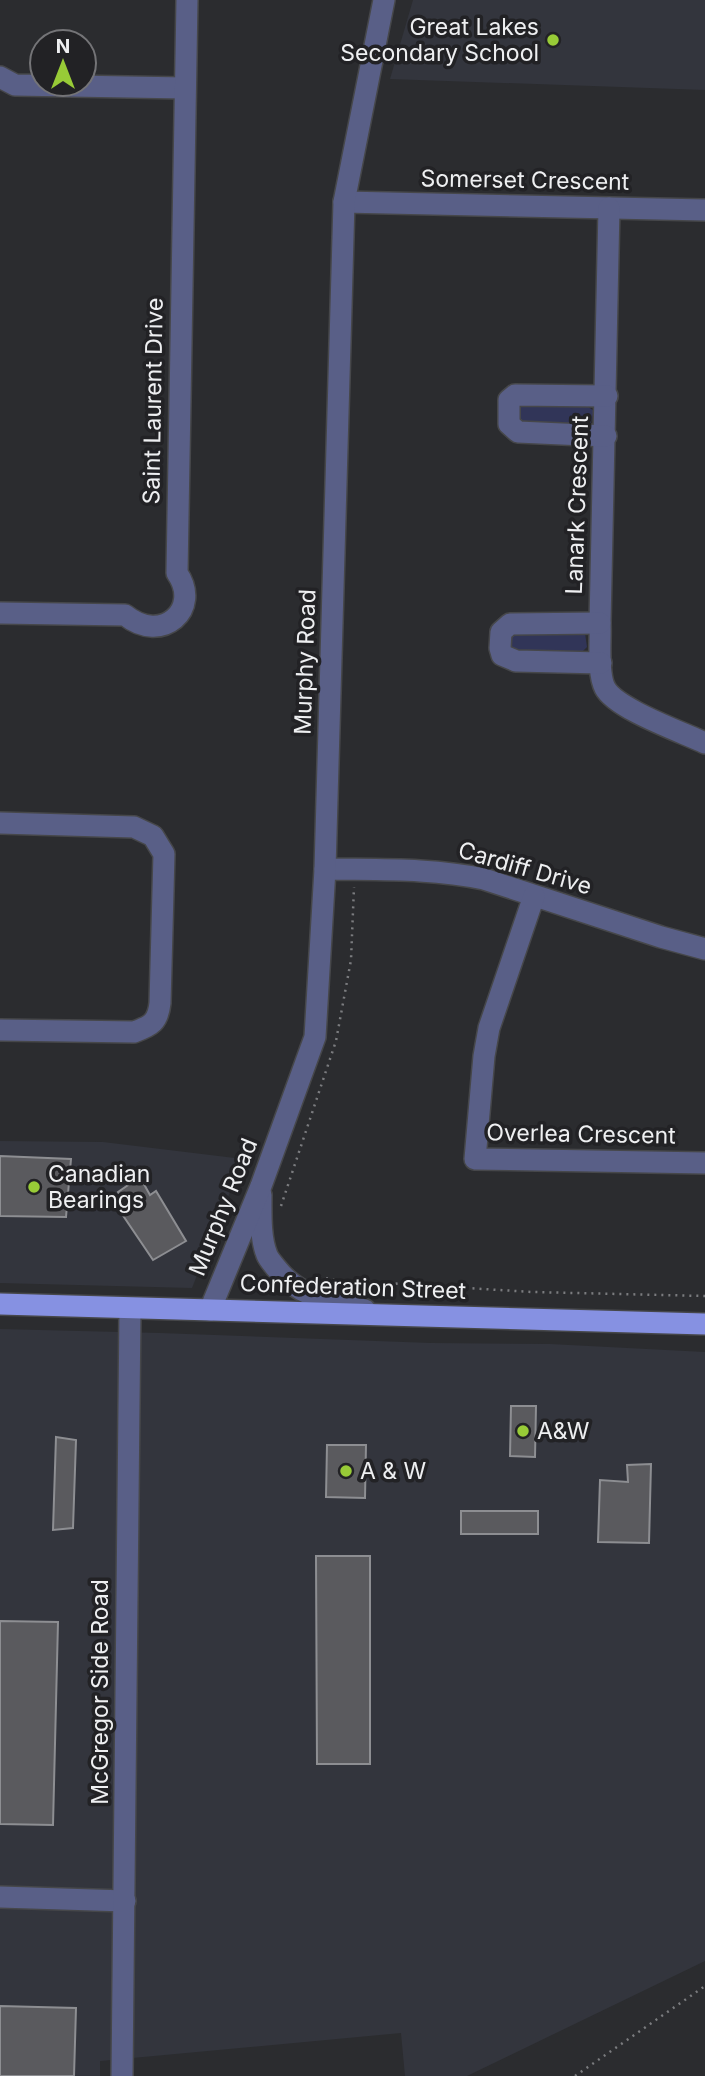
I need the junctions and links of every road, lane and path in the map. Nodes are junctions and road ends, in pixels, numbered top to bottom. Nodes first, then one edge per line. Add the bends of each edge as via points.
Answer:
1 (187, 0) edge
2 (384, 0) edge
3 (0, 77) edge
4 (185, 88) junction
5 (344, 202) junction
6 (609, 208) junction
7 (705, 210) edge
8 (607, 396) junction
9 (606, 436) junction
10 (0, 613) edge
11 (600, 623) junction
12 (601, 663) junction
13 (705, 743) edge
14 (0, 823) edge
15 (325, 869) junction
16 (355, 870) junction
17 (534, 896) junction
18 (705, 949) edge
19 (0, 1030) edge
20 (705, 1163) edge
21 (261, 1186) junction
22 (281, 1217) dead end
23 (315, 1276) dead end
24 (705, 1296) edge
25 (0, 1304) edge
26 (130, 1309) junction
27 (210, 1310) junction
28 (379, 1314) junction
29 (705, 1324) edge
30 (0, 1897) edge
31 (125, 1902) junction
32 (705, 1986) edge
33 (122, 2076) edge
34 (575, 2076) edge

1 - 4 street, Saint Laurent Drive
2 - 5 street, Murphy Road
3 - 4 street via 15,85
4 - 10 street, Saint Laurent Drive via 177,573 186,595 182,608 164,626 150,628 125,615
5 - 6 street, Somerset Crescent
5 - 15 street, Murphy Road
6 - 7 street, Somerset Crescent
6 - 8 street, Lanark Crescent
8 - 9 street, Lanark Crescent
8 - 9 street via 515,395 509,400 509,424 518,432
9 - 11 street, Lanark Crescent
11 - 12 street, Lanark Crescent
11 - 12 street via 510,624 501,632 500,649 502,655 516,661
12 - 13 street, Lanark Crescent via 605,689 615,700
14 - 19 street via 134,827 153,835 164,854 159,1015 148,1027 134,1032
15 - 16 street, Cardiff Drive
15 - 21 street, Murphy Road via 315,1037
16 - 17 street, Cardiff Drive via 464,875
16 - 22 path via 351,960 336,1041 281,1204
17 - 18 street, Cardiff Drive
17 - 20 street, Overlea Crescent via 489,1028 475,1159
21 - 27 street, Murphy Road
21 - 28 street via 267,1256 287,1281 317,1298
23 - 24 path via 532,1292
25 - 26 main road, Confederation Street
26 - 27 main road, Confederation Street
26 - 31 street, McGregor Side Road
27 - 28 main road, Confederation Street
28 - 29 main road, Confederation Street
30 - 31 street
31 - 33 street, McGregor Side Road
32 - 34 path

